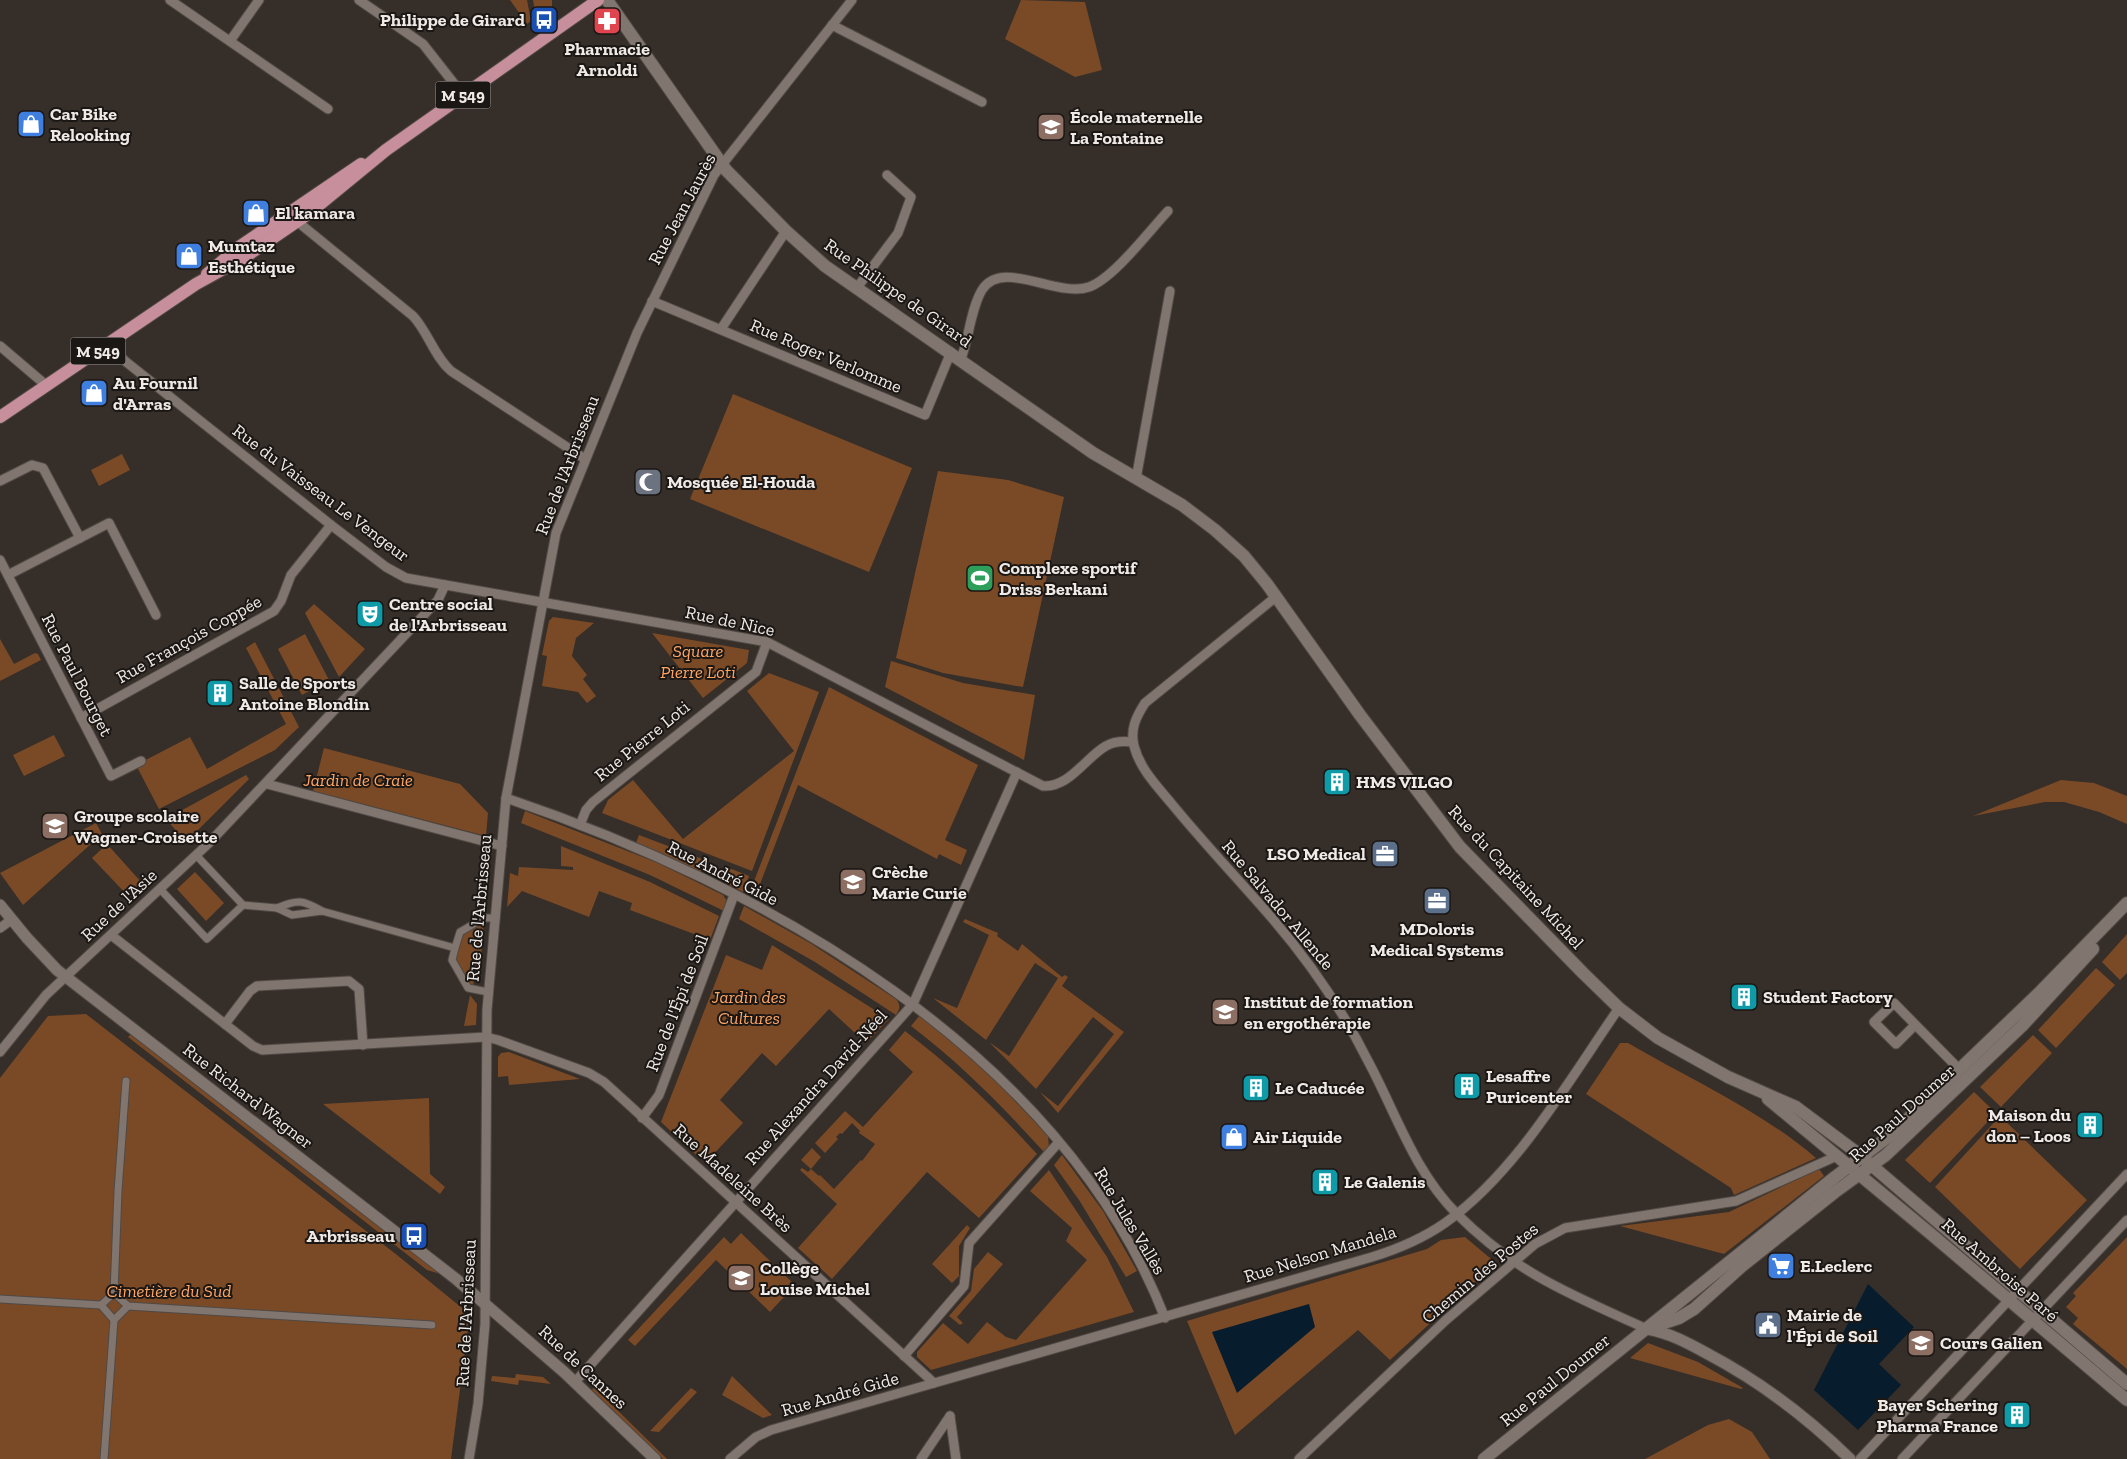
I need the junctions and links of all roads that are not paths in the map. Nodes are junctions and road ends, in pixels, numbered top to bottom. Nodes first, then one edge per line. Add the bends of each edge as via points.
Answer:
1 (170, 0) edge
2 (259, 0) edge
3 (359, 0) edge
4 (598, 0) edge
5 (852, 0) edge
6 (832, 25) junction
7 (230, 42) junction
8 (462, 95) junction
9 (982, 102) dead end
10 (328, 109) dead end
11 (721, 164) junction
12 (887, 175) dead end
13 (1168, 211) dead end
14 (293, 217) junction
15 (786, 231) junction
16 (856, 289) junction
17 (1170, 291) dead end
18 (652, 301) junction
19 (721, 329) junction
20 (110, 344) junction
21 (0, 346) edge
22 (956, 356) junction
23 (619, 377) joint
24 (47, 386) junction
25 (0, 418) edge
26 (585, 459) junction
27 (1136, 479) junction
28 (0, 481) edge
29 (331, 525) junction
30 (80, 538) junction
31 (0, 560) edge
32 (8, 575) junction
33 (445, 585) junction
34 (1277, 596) junction
35 (543, 602) junction
36 (156, 615) dead end
37 (767, 642) junction
38 (81, 718) junction
39 (1134, 742) junction
40 (141, 761) dead end
41 (1017, 772) junction
42 (267, 784) junction
43 (506, 798) junction
44 (580, 825) junction
45 (502, 846) junction
46 (196, 855) junction
47 (160, 888) junction
48 (734, 896) junction
49 (2127, 904) edge
50 (0, 905) edge
51 (242, 905) junction
52 (277, 908) junction
53 (2127, 908) edge
54 (322, 912) junction
55 (496, 918) junction
56 (11, 920) junction
57 (0, 928) edge
58 (111, 935) junction
59 (455, 948) junction
60 (65, 976) junction
61 (488, 992) junction
62 (913, 1004) junction
63 (1619, 1008) junction
64 (225, 1024) junction
65 (1915, 1025) junction
66 (486, 1037) junction
67 (363, 1045) junction
68 (0, 1052) edge
69 (1960, 1069) junction
70 (126, 1081) dead end
71 (1746, 1086) junction
72 (642, 1118) junction
73 (1059, 1142) junction
74 (1837, 1156) junction
75 (1862, 1157) junction
76 (1850, 1166) junction
77 (1872, 1166) junction
78 (2127, 1174) edge
79 (1860, 1175) junction
80 (734, 1201) junction
81 (1457, 1214) junction
82 (2127, 1220) edge
83 (1513, 1262) junction
84 (2018, 1290) junction
85 (114, 1293) junction
86 (0, 1299) edge
87 (2008, 1300) junction
88 (485, 1304) junction
89 (101, 1305) junction
90 (128, 1306) junction
91 (2038, 1316) junction
92 (1165, 1318) junction
93 (114, 1320) junction
94 (432, 1324) dead end
95 (1648, 1328) junction
96 (904, 1356) junction
97 (575, 1382) junction
98 (934, 1383) junction
99 (2127, 1384) edge
100 (2127, 1400) edge
101 (104, 1459) edge
102 (469, 1459) edge
103 (655, 1459) edge
104 (730, 1459) edge
105 (921, 1459) edge
106 (956, 1459) edge
107 (1299, 1459) edge
108 (1484, 1459) edge
109 (1850, 1459) edge
110 (1860, 1459) edge
111 (1902, 1459) edge

1 - 7 street
2 - 7 street
3 - 8 street via 423,44
4 - 8 main road, M 549
4 - 11 main road, Rue Philippe de Girard
5 - 6 street, Rue Jean Jaurès
6 - 9 street
6 - 11 street, Rue Jean Jaurès
7 - 10 street
8 - 14 main road, M 549 via 386,150 329,199
11 - 15 main road, Rue Philippe de Girard
11 - 18 street, Rue Jean Jaurès
12 - 16 street via 911,198 898,233
13 - 22 street via 1109,275 1091,286 1070,290 1003,276 988,283
14 - 20 main road, M 549 via 232,265 196,284
14 - 26 street via 413,316 451,371
15 - 16 main road, Rue Philippe de Girard
15 - 19 street
16 - 22 main road, Rue Philippe de Girard
17 - 27 street
18 - 19 street, Rue Roger Verlomme
18 - 23 street, Rue Jean Jaurès
19 - 22 street, Rue Roger Verlomme via 925,415
20 - 24 main road, M 549
20 - 29 street, Rue du Vaisseau Le Vengeur via 126,361
21 - 24 street
22 - 27 main road, Rue Philippe de Girard via 1093,453
23 - 26 street, Rue de l'Arbrisseau
24 - 25 main road, M 549
26 - 35 street, Rue de l'Arbrisseau via 556,533
27 - 34 main road, Rue du Capitaine Michel via 1182,505 1215,530 1257,570
28 - 30 street via 32,465 43,468
29 - 33 street, Rue du Vaisseau Le Vengeur via 394,572 413,580
29 - 38 street, Rue François Coppée via 291,575 274,611
30 - 32 street
30 - 36 street via 109,523
31 - 32 street, Rue Paul Bourget
32 - 38 street, Rue Paul Bourget
33 - 35 street, Rue du Vaisseau Le Vengeur
33 - 42 street, Rue de l'Asie via 438,600
34 - 39 street, Rue Salvador Allende via 1145,703 1135,721
34 - 63 main road, Rue du Capitaine Michel via 1360,715 1460,847
35 - 37 street, Rue de Nice
35 - 43 street, Rue de l'Arbrisseau
37 - 41 street, Rue de Nice
37 - 44 street, Rue Pierre Loti via 756,672 593,802
38 - 40 street, Rue Paul Bourget via 111,776
39 - 41 street, Rue de Nice via 1116,742 1106,746 1053,786 1044,786
39 - 81 street, Rue Salvador Allende via 1138,758 1156,786 1288,938 1321,982 1360,1044 1412,1151
41 - 62 street, Rue Alexandra David-Néel
42 - 45 street
42 - 46 street, Rue de l'Asie
43 - 44 street, Rue André Gide
43 - 45 street, Rue de l'Arbrisseau
44 - 48 street, Rue André Gide via 633,846
45 - 55 street, Rue de l'Arbrisseau
46 - 47 street, Rue de l'Asie
46 - 51 street
47 - 51 street via 207,939
47 - 58 street, Rue de l'Asie
48 - 62 street, Rue André Gide via 815,939
48 - 72 street, Rue de l'Épi de Soil via 659,1095
49 - 69 main road, Rue Paul Doumer
50 - 56 street, Rue Richard Wagner
51 - 52 street
52 - 54 street via 292,914
52 - 54 street via 292,901 306,902
53 - 77 main road, Rue Paul Doumer via 2030,1018
54 - 59 street
55 - 59 street via 484,918 460,932
55 - 61 street, Rue de l'Arbrisseau
56 - 57 street
56 - 60 street, Rue Richard Wagner
58 - 60 street, Rue de l'Asie
58 - 64 street
59 - 61 street via 452,960 468,988
60 - 68 street, Rue de l'Asie via 38,1003
60 - 88 street, Rue Richard Wagner
61 - 66 street, Rue de l'Arbrisseau
62 - 73 street, Rue Jules Vallès via 988,1065
62 - 80 street, Rue Alexandra David-Néel
63 - 71 main road, Rue du Capitaine Michel via 1679,1051
63 - 81 street, Rue Nelson Mandela via 1512,1160
64 - 67 street via 262,1050
64 - 67 street via 257,986 349,981 359,989
65 - 65 street via 1894,1003 1874,1022 1896,1044
65 - 69 street
66 - 67 street
66 - 72 street, Rue Madeleine Brès via 594,1076
66 - 88 street, Rue de l'Arbrisseau
69 - 75 main road, Rue Paul Doumer via 1887,1139
70 - 85 street
71 - 74 main road, Rue du Capitaine Michel via 1779,1107
71 - 75 main road, Rue du Capitaine Michel via 1796,1107
72 - 80 street, Rue Madeleine Brès
73 - 92 street, Rue Jules Vallès via 1120,1229
73 - 96 street via 969,1243 964,1286
74 - 76 main road, Rue du Capitaine Michel
74 - 83 street, Chemin des Postes via 1736,1201 1565,1228 1535,1244
75 - 76 main road, Rue Paul Doumer
75 - 77 main road, Rue Ambroise Paré
76 - 79 main road, Rue Ambroise Paré
76 - 95 main road, Rue Paul Doumer
77 - 79 main road, Rue Paul Doumer
77 - 84 main road, Rue Ambroise Paré
78 - 84 street
79 - 87 main road, Rue Ambroise Paré
79 - 95 main road, Rue Paul Doumer via 1730,1276 1694,1309 1672,1321
80 - 96 street, Rue Madeleine Brès
80 - 97 street, Rue Alexandra David-Néel
81 - 83 street, Rue Salvador Allende
81 - 92 street, Rue Nelson Mandela via 1428,1234 1393,1250
82 - 91 street
83 - 95 street, Rue Salvador Allende via 1562,1291
83 - 107 street, Chemin des Postes via 1446,1320
84 - 87 street
84 - 91 main road, Rue Ambroise Paré
85 - 89 street
85 - 90 street
86 - 89 street
87 - 91 main road, Rue Ambroise Paré
87 - 110 street
88 - 97 street, Rue de Cannes
88 - 102 street, Rue de l'Arbrisseau via 483,1359
89 - 93 street
90 - 93 street
90 - 94 street
91 - 99 main road, Rue Ambroise Paré
91 - 100 main road, Rue Ambroise Paré
91 - 111 street
92 - 98 street, Rue André Gide
93 - 101 street
95 - 108 main road, Rue Paul Doumer
95 - 109 street via 1678,1338 1750,1378 1793,1408
96 - 98 street, Rue Madeleine Brès
97 - 103 street, Rue de Cannes
98 - 104 street, Rue André Gide via 772,1430 756,1437
105 - 106 street via 950,1416

